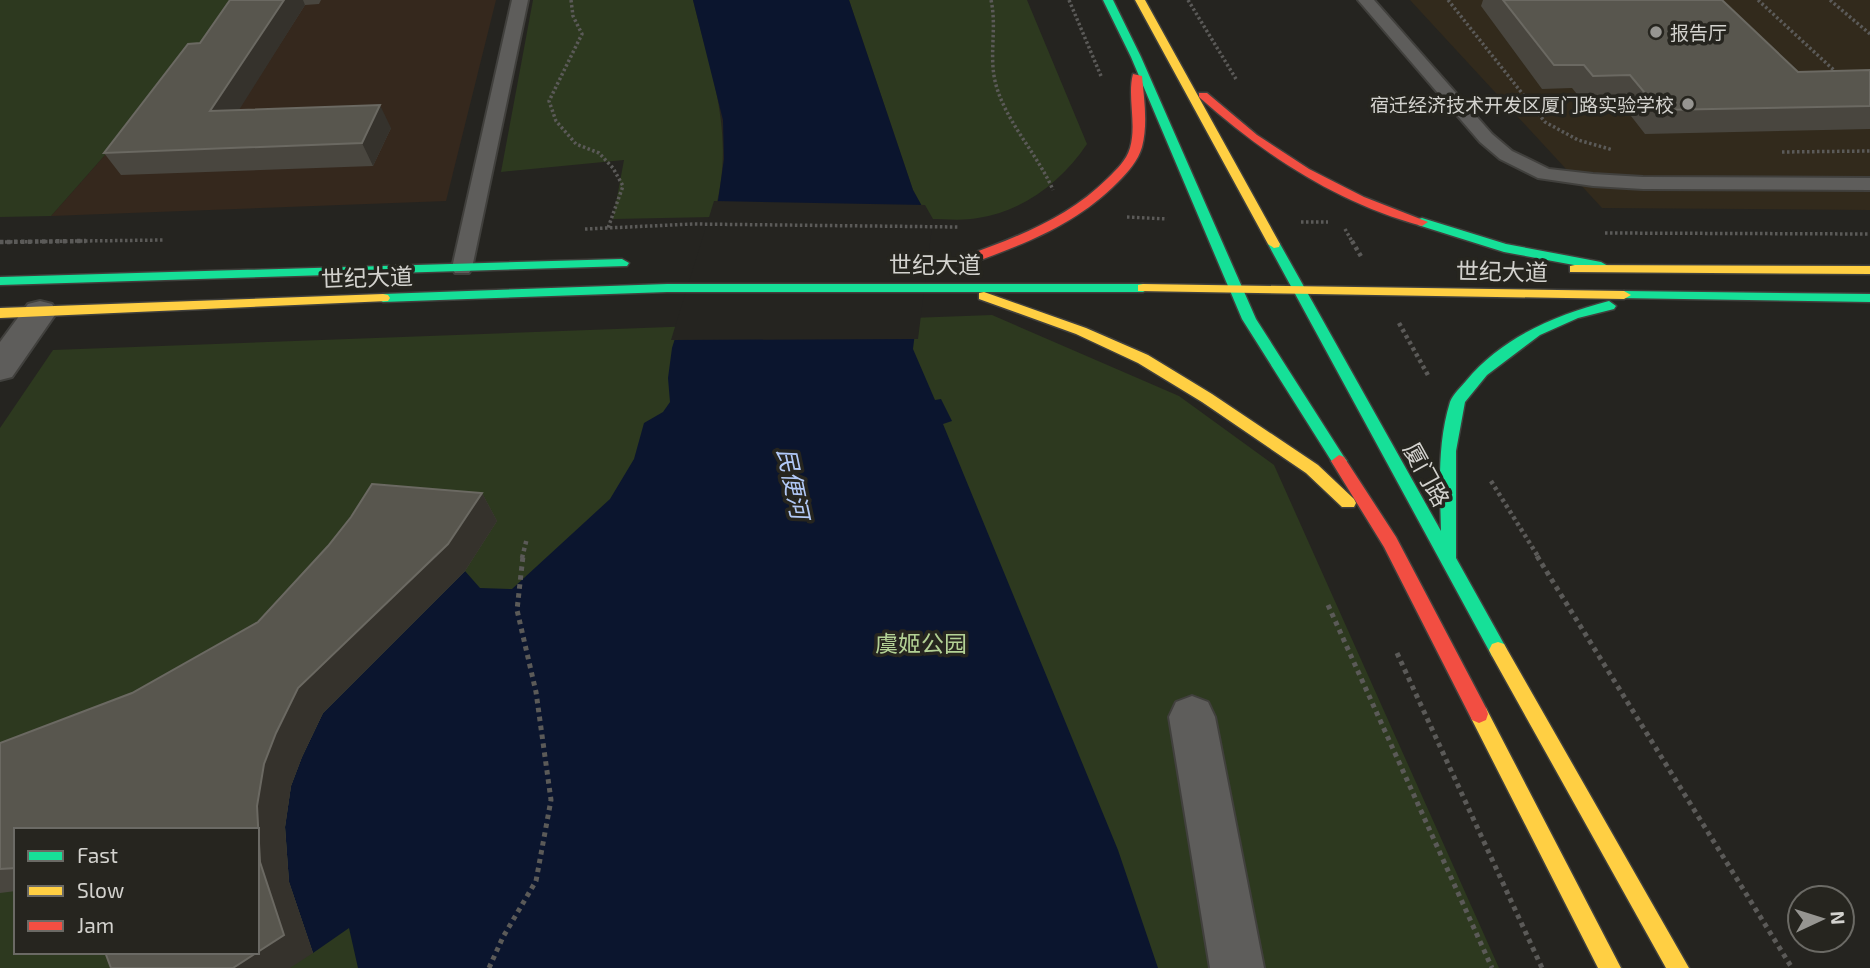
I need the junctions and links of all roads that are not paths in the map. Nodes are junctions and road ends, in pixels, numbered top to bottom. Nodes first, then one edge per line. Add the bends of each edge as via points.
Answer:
1 (520, 0) edge
2 (1108, 0) edge
3 (1140, 0) edge
4 (1366, 0) edge
5 (1136, 57) junction
6 (1179, 73) junction
7 (1870, 184) edge
8 (640, 262) dead end
9 (1015, 263) dead end
10 (1219, 264) junction
11 (1292, 265) junction
12 (461, 268) junction
13 (1527, 268) dead end
14 (1620, 270) junction
15 (1870, 270) edge
16 (0, 281) edge
17 (959, 287) junction
18 (1235, 288) junction
19 (1298, 289) junction
20 (1645, 297) junction
21 (1870, 298) edge
22 (0, 313) edge
23 (40, 313) junction
24 (0, 368) edge
25 (1390, 542) junction
26 (1449, 562) junction
27 (1192, 717) dead end
28 (1237, 968) edge
29 (1610, 968) edge
30 (1678, 968) edge

1 - 12 lane
2 - 5 street
3 - 6 street, 厦门路
4 - 7 lane via 1486,138 1506,155 1545,174 1643,183
5 - 9 street, 世纪大道 via 1139,116 1134,154 1116,178 1051,229 955,262
5 - 10 street
6 - 11 street, 厦门路
6 - 14 street via 1241,131 1317,179 1406,217 1504,248
8 - 12 street, 世纪大道
10 - 11 street
10 - 18 street
11 - 19 street, 厦门路
12 - 16 street, 世纪大道
13 - 14 street, 世纪大道
14 - 15 street, 世纪大道
17 - 18 street, 世纪大道
17 - 23 street, 世纪大道 via 663,288
17 - 25 street via 1143,359 1312,469
18 - 19 street, 世纪大道
18 - 25 street via 1249,318
19 - 20 street, 世纪大道
19 - 26 street, 厦门路
20 - 21 street, 世纪大道
20 - 26 street via 1574,315 1535,332 1482,372 1458,401 1448,451
22 - 23 street, 世纪大道
23 - 24 street
25 - 29 street
26 - 30 street, 厦门路
27 - 28 street

